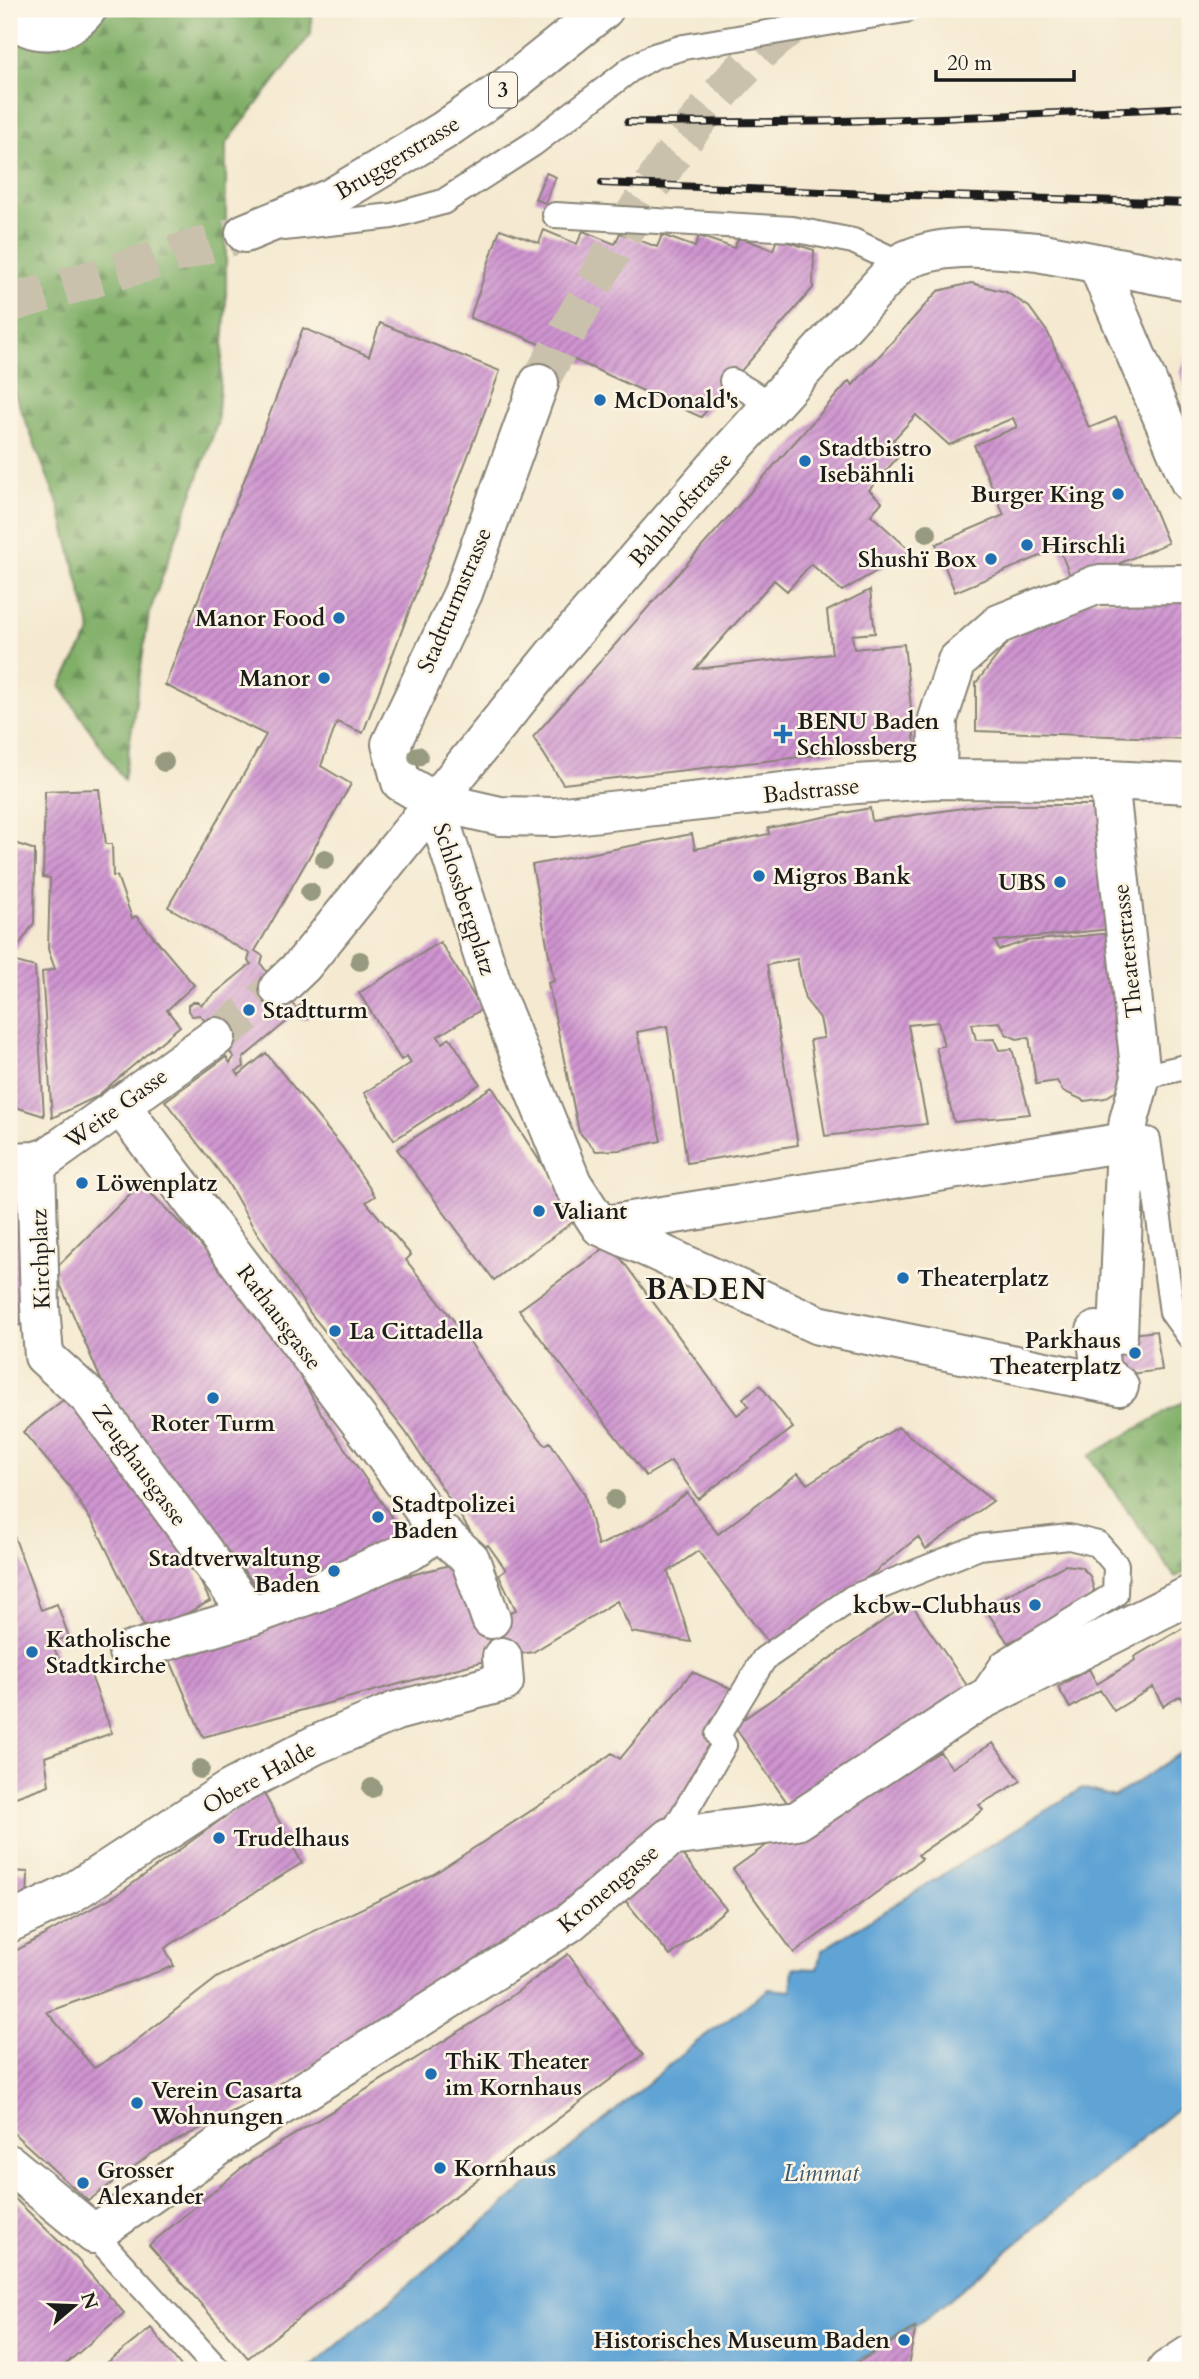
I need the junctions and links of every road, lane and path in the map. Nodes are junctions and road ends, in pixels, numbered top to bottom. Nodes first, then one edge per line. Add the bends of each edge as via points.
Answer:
1 (87, 9) edge
2 (604, 9) edge
3 (911, 9) edge
4 (9, 13) edge
5 (555, 215) dead end
6 (245, 233) joint
7 (900, 263) junction
8 (1097, 263) junction
9 (1190, 281) edge
10 (732, 381) dead end
11 (539, 383) tunnel mouth
12 (772, 405) junction
13 (1190, 482) edge
14 (1190, 584) edge
15 (937, 779) junction
16 (1109, 780) junction
17 (1190, 784) edge
18 (434, 801) junction
19 (279, 988) tunnel mouth
20 (216, 1037) tunnel mouth
21 (1190, 1066) edge
22 (1141, 1077) junction
23 (120, 1105) junction
24 (1128, 1131) junction
25 (23, 1162) edge
26 (600, 1226) junction
27 (1190, 1337) edge
28 (44, 1356) joint
29 (438, 1530) junction
30 (1190, 1595) edge
31 (251, 1616) junction
32 (491, 1619) dead end
33 (128, 1652) dead end
34 (502, 1657) dead end
35 (976, 1703) junction
36 (670, 1837) junction
37 (9, 1923) edge
38 (9, 2164) edge
39 (94, 2234) junction
40 (1190, 2355) edge
41 (218, 2370) edge
42 (1167, 2370) edge

1 - 4 street via 54,31 33,30
2 - 6 street, Bruggerstrasse / 3 via 443,131 331,198
3 - 6 lane, bridge via 654,56 533,144 443,202 392,216
5 - 7 lane via 792,229 853,240
7 - 8 street, Bahnhofstrasse via 947,248 1026,251
7 - 12 street, Bahnhofstrasse
8 - 9 street, Bahnhofstrasse
8 - 13 street
10 - 12 lane
11 - 18 street, Stadtturmstrasse via 463,593 391,744 401,782
12 - 18 street, Bahnhofstrasse via 552,656
14 - 15 street via 1096,585 999,624 957,661 938,719
15 - 16 street, Badstrasse
15 - 18 street, Badstrasse via 555,817 500,816
16 - 17 street, Badstrasse
16 - 22 street, Theaterstrasse
18 - 19 street, Bahnhofstrasse via 303,965
18 - 26 street, Schlossbergplatz via 496,996 572,1183
20 - 23 street, Weite Gasse
21 - 22 lane
22 - 24 street, Theaterstrasse
23 - 25 street, Weite Gasse via 48,1157
23 - 29 street, Rathausgasse
24 - 26 street
24 - 26 street via 1118,1335 1096,1331 1101,1373 1119,1386 818,1325
24 - 27 lane via 1148,1140 1172,1312
25 - 28 street, Kirchplatz via 41,1276
28 - 31 street, Zeughausgasse via 89,1397
29 - 31 street via 412,1550
29 - 32 street via 470,1559
30 - 35 street, Kronengasse
31 - 33 street
34 - 37 street, Obere Halde via 504,1682 396,1711 315,1745 229,1790 70,1894
35 - 36 street, Kronengasse via 797,1821
35 - 36 lane via 1003,1663 1115,1594 1116,1565 1098,1544 1069,1537 979,1547 852,1598 764,1659 718,1735 724,1745
36 - 39 street, Kronengasse via 569,1923 232,2137
38 - 39 street
39 - 41 lane
40 - 42 street

